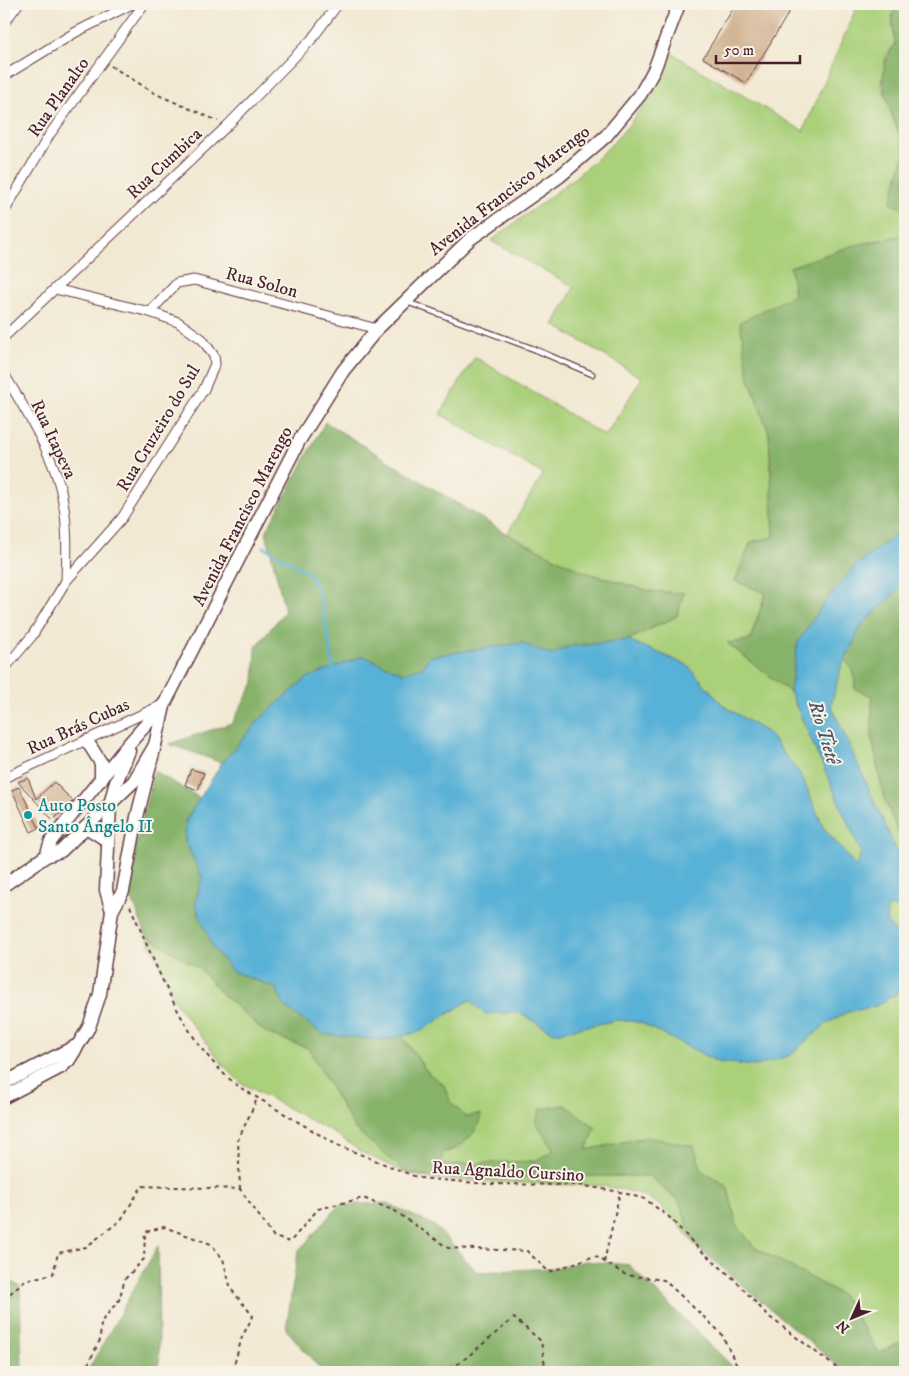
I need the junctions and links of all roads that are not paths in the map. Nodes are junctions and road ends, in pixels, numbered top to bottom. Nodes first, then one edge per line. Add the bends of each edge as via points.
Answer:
1 (132, 4) edge
2 (144, 4) edge
3 (338, 4) edge
4 (679, 4) edge
5 (14, 6) edge
6 (4, 23) edge
7 (4, 76) edge
8 (4, 212) edge
9 (55, 289) junction
10 (405, 301) junction
11 (150, 312) junction
12 (376, 329) junction
13 (4, 337) edge
14 (4, 374) edge
15 (592, 374) dead end
16 (66, 581) junction
17 (4, 669) edge
18 (165, 704) junction
19 (139, 732) junction
20 (87, 741) junction
21 (155, 745) junction
22 (4, 778) edge
23 (101, 780) junction
24 (110, 805) junction
25 (86, 827) junction
26 (108, 841) junction
27 (46, 856) junction
28 (4, 885) edge
29 (112, 911) junction
30 (78, 1045) junction
31 (4, 1084) edge
32 (4, 1097) edge

1 - 7 street via 76,32
2 - 8 street, Rua Planalto via 50,134
3 - 9 street, Rua Cumbica via 311,40 227,126
4 - 10 main road, Avenida Francisco Marengo via 654,70 640,95 606,136 560,176 470,239
5 - 6 street
9 - 11 street, Rua Cruzeiro do Sul
9 - 13 street, Rua Cumbica
10 - 12 main road, Avenida Francisco Marengo
10 - 15 lane
11 - 12 street, Rua Solon via 177,283 194,280
11 - 16 street, Rua Cruzeiro do Sul via 178,322 202,339 214,356 212,374 122,518
12 - 18 main road, Avenida Francisco Marengo via 343,371 299,441
14 - 16 street, Rua Itapeva via 57,476 66,523
16 - 17 street, Rua Cruzeiro do Sul via 32,636
18 - 19 main road, Avenida Francisco Marengo
18 - 20 street, Rua Brás Cubas
18 - 21 main road, Avenida Francisco Marengo
19 - 23 main road, Avenida Francisco Marengo
19 - 24 main road via 121,768
20 - 22 street, Rua Brás Cubas
20 - 23 main road via 101,763
21 - 24 main road, Avenida Francisco Marengo via 134,781
21 - 29 main road via 123,891
23 - 27 main road, Avenida Francisco Marengo via 51,841
24 - 25 main road, Avenida Francisco Marengo
24 - 26 main road
25 - 26 main road
25 - 27 main road, Avenida Francisco Marengo via 61,851
26 - 29 main road via 106,890
27 - 28 main road, Avenida Francisco Marengo
29 - 30 main road via 100,994
30 - 31 main road
30 - 32 main road via 61,1067

